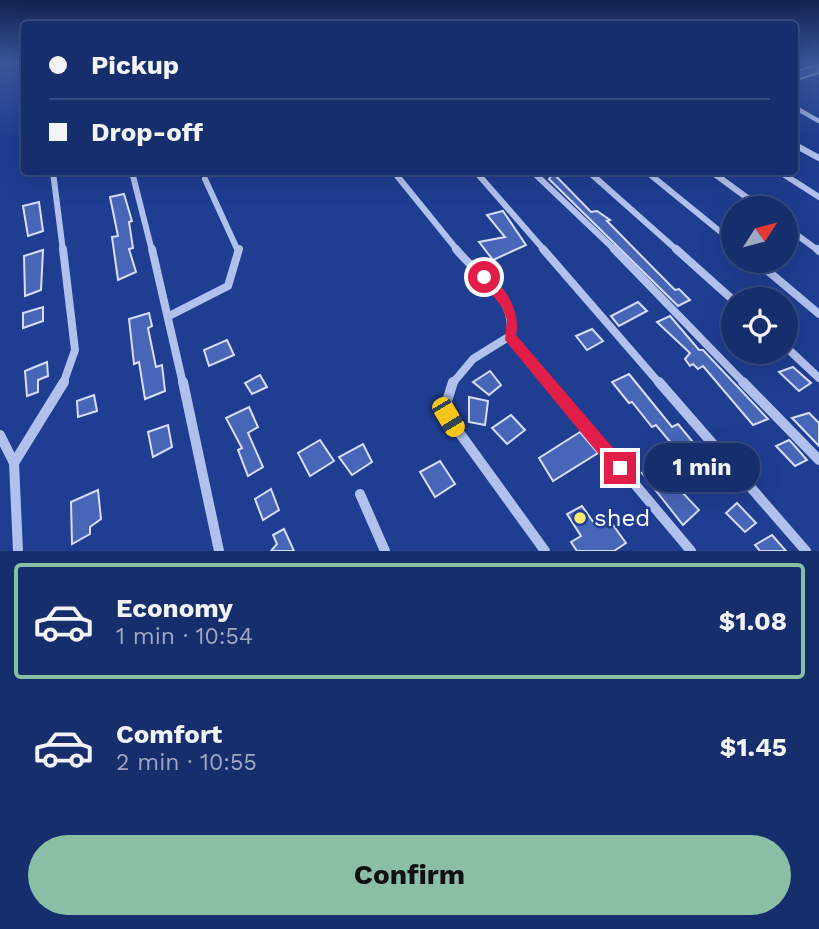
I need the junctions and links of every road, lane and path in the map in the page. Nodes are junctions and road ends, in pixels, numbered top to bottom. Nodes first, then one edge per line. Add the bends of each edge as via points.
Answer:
1 (798, 109) edge
2 (819, 121) edge
3 (798, 146) edge
4 (819, 158) edge
5 (53, 175) edge
6 (133, 175) edge
7 (396, 175) edge
8 (479, 175) edge
9 (536, 175) edge
10 (592, 175) edge
11 (651, 175) edge
12 (716, 175) edge
13 (785, 175) edge
14 (205, 178) dead end
15 (745, 196) edge
16 (819, 197) edge
17 (721, 232) edge
18 (798, 236) edge
19 (819, 251) edge
20 (770, 273) edge
21 (721, 289) edge
22 (819, 314) edge
23 (169, 316) junction
24 (510, 336) junction
25 (798, 358) edge
26 (819, 378) edge
27 (0, 435) edge
28 (819, 460) edge
29 (14, 463) junction
30 (360, 494) dead end
31 (18, 551) edge
32 (219, 551) edge
33 (385, 551) edge
34 (545, 551) edge
35 (691, 551) edge
36 (806, 551) edge

1 - 2 street
3 - 4 street
5 - 29 street via 75,350 64,382
6 - 23 street
7 - 24 street via 468,264 498,290 513,320
8 - 36 street
9 - 28 street
10 - 21 street
11 - 17 street
12 - 15 street
13 - 16 street
14 - 23 street via 239,248 228,286
18 - 19 street
20 - 22 street
23 - 32 street
24 - 34 street via 454,377 445,396 448,417
24 - 35 street
25 - 26 street
27 - 29 street
29 - 31 street
30 - 33 street

